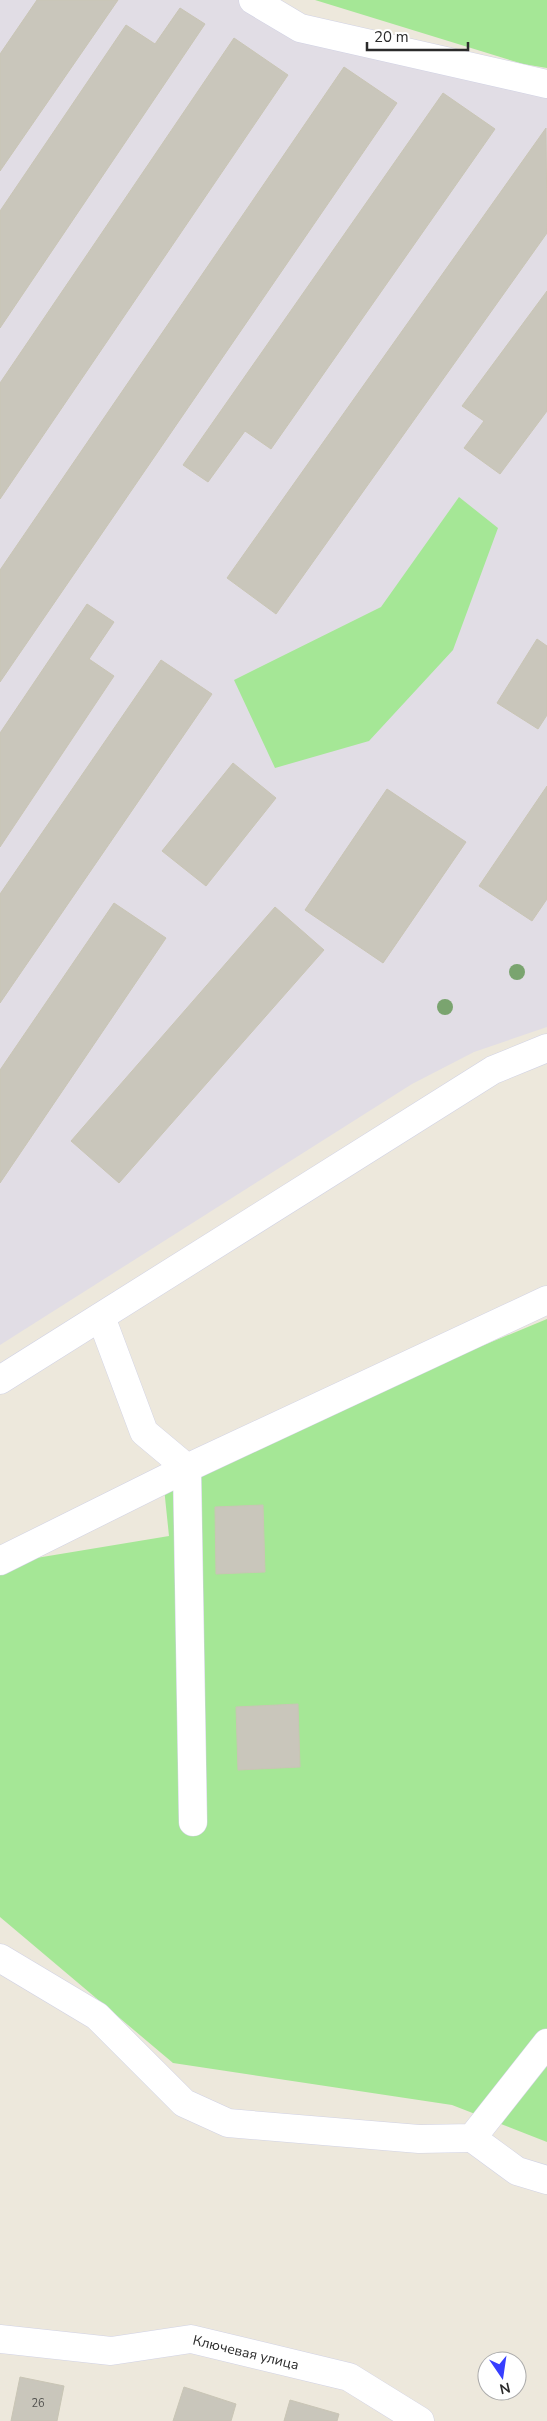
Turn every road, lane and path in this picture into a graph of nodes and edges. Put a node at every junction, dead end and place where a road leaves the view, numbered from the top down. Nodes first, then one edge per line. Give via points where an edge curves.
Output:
1 (266, 4) edge
2 (547, 84) edge
3 (547, 1048) edge
4 (547, 1300) edge
5 (101, 1316) junction
6 (0, 1380) edge
7 (187, 1468) junction
8 (0, 1562) edge
9 (193, 1822) dead end
10 (0, 1958) edge
11 (547, 2042) edge
12 (472, 2138) junction
13 (547, 2180) edge
14 (0, 2339) edge
15 (420, 2421) edge

1 - 2 street via 300,28
3 - 5 street via 493,1070
4 - 7 street
5 - 6 street
5 - 7 street via 144,1432
7 - 8 street
7 - 9 street
10 - 12 street via 97,2016 184,2103 228,2123 419,2139
11 - 12 street
12 - 13 street via 517,2171
14 - 15 street, Ключевая улица via 111,2351 191,2339 349,2377

